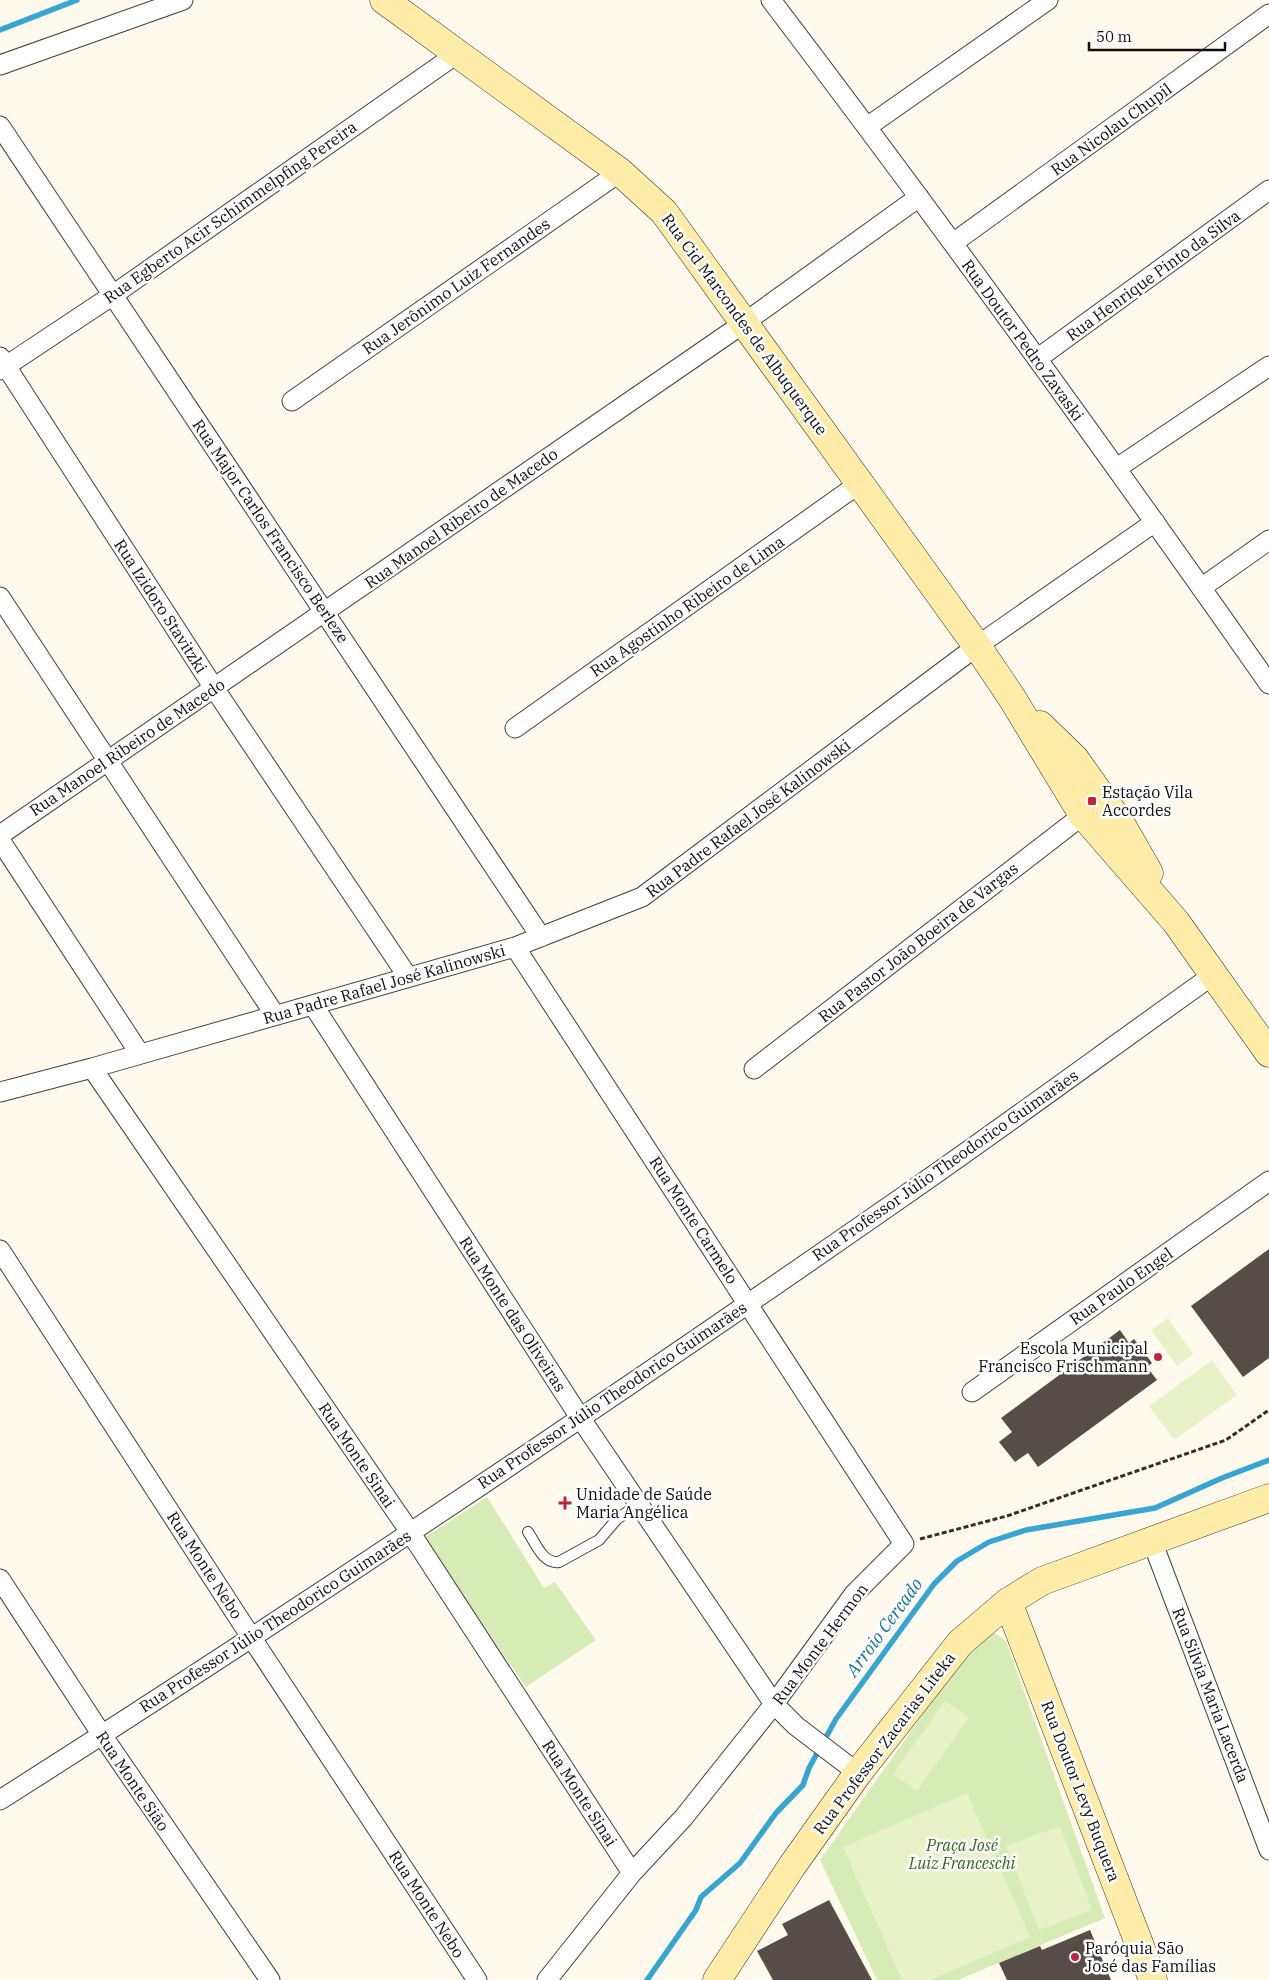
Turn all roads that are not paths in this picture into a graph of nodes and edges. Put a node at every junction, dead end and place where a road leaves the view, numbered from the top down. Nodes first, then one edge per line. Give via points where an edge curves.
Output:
1 (183, 0) edge
2 (384, 0) edge
3 (771, 0) edge
4 (1048, 0) edge
5 (1267, 0) edge
6 (1269, 3) edge
7 (1269, 14) edge
8 (458, 53) junction
9 (0, 65) edge
10 (0, 126) edge
11 (867, 127) junction
12 (620, 172) junction
13 (1269, 190) edge
14 (919, 197) junction
15 (952, 243) junction
16 (113, 295) junction
17 (744, 323) junction
18 (1037, 359) junction
19 (2, 364) edge
20 (1269, 366) edge
21 (292, 401) dead end
22 (1117, 468) junction
23 (860, 483) junction
24 (1155, 522) junction
25 (1269, 540) edge
26 (1201, 588) junction
27 (0, 597) edge
28 (325, 611) junction
29 (977, 646) junction
30 (1269, 684) edge
31 (214, 688) junction
32 (1012, 698) junction
33 (515, 728) dead end
34 (107, 761) junction
35 (1083, 815) junction
36 (0, 835) edge
37 (0, 840) edge
38 (1176, 922) junction
39 (541, 936) junction
40 (515, 947) junction
41 (1213, 975) junction
42 (408, 977) junction
43 (313, 1005) junction
44 (275, 1015) junction
45 (1269, 1053) edge
46 (140, 1054) junction
47 (92, 1068) junction
48 (754, 1068) dead end
49 (0, 1092) edge
50 (1269, 1181) edge
51 (0, 1250) edge
52 (748, 1303) junction
53 (972, 1392) dead end
54 (581, 1419) junction
55 (1269, 1498) edge
56 (638, 1504) junction
57 (410, 1532) junction
58 (528, 1532) dead end
59 (1152, 1540) junction
60 (904, 1544) joint
61 (0, 1579) edge
62 (1008, 1602) junction
63 (251, 1637) junction
64 (774, 1704) junction
65 (102, 1735) junction
66 (849, 1766) junction
67 (0, 1800) edge
68 (1269, 1850) edge
69 (632, 1873) junction
70 (270, 1980) edge
71 (477, 1980) edge
72 (547, 1980) edge
73 (717, 1980) edge
74 (1153, 1980) edge

1 - 9 street
2 - 8 street, Rua Cid Marcondes de Albuquerque
3 - 11 street, Rua Doutor Pedro Zavaski
4 - 11 street
5 - 6 street
7 - 15 street, Rua Nicolau Chupil
8 - 12 street, Rua Cid Marcondes de Albuquerque
8 - 16 street, Rua Egberto Acir Schimmelpfing Pereira
10 - 16 street, Rua Major Carlos Francisco Berleze
11 - 14 street, Rua Doutor Pedro Zavaski
12 - 17 street, Rua Cid Marcondes de Albuquerque via 664,212
12 - 21 street, Rua Jerônimo Luiz Fernandes
13 - 18 street, Rua Henrique Pinto da Silva
14 - 15 street, Rua Doutor Pedro Zavaski
14 - 17 street, Rua Manoel Ribeiro de Macedo
15 - 18 street, Rua Doutor Pedro Zavaski
16 - 19 street, Rua Egberto Acir Schimmelpfing Pereira
16 - 28 street, Rua Major Carlos Francisco Berleze
17 - 23 street, Rua Cid Marcondes de Albuquerque
17 - 28 street, Rua Manoel Ribeiro de Macedo
18 - 22 street, Rua Doutor Pedro Zavaski
19 - 31 street, Rua Izidoro Stavitzki
20 - 22 street
22 - 24 street, Rua Doutor Pedro Zavaski
23 - 29 street, Rua Cid Marcondes de Albuquerque
23 - 33 street, Rua Agostinho Ribeiro de Lima
24 - 26 street, Rua Doutor Pedro Zavaski
24 - 29 street, Rua Padre Rafael José Kalinowski
25 - 26 street
26 - 30 street, Rua Doutor Pedro Zavaski
27 - 34 street
28 - 31 street, Rua Manoel Ribeiro de Macedo
28 - 39 street, Rua Major Carlos Francisco Berleze
29 - 32 street, Rua Cid Marcondes de Albuquerque
29 - 39 street, Rua Padre Rafael José Kalinowski via 642,897
31 - 34 street, Rua Manoel Ribeiro de Macedo
31 - 42 street, Rua Izidoro Stavitzki
32 - 35 street, Rua Cid Marcondes de Albuquerque
32 - 38 street, Rua Cid Marcondes de Albuquerque via 1075,759 1122,824
34 - 36 street, Rua Manoel Ribeiro de Macedo
34 - 44 street
35 - 38 street, Rua Cid Marcondes de Albuquerque
35 - 48 street, Rua Pastor João Boeira de Vargas
37 - 46 street
38 - 41 street, Rua Cid Marcondes de Albuquerque
39 - 40 street, Rua Padre Rafael José Kalinowski
40 - 42 street, Rua Padre Rafael José Kalinowski
40 - 52 street, Rua Monte Carmelo
41 - 45 street, Rua Cid Marcondes de Albuquerque
41 - 52 street, Rua Professor Júlio Theodorico Guimarães
42 - 43 street, Rua Padre Rafael José Kalinowski
43 - 44 street, Rua Padre Rafael José Kalinowski
43 - 54 street, Rua Monte das Oliveiras
44 - 46 street, Rua Padre Rafael José Kalinowski
46 - 47 street, Rua Padre Rafael José Kalinowski
47 - 49 street, Rua Padre Rafael José Kalinowski
47 - 57 street, Rua Monte Sinai
50 - 53 street, Rua Paulo Engel
51 - 63 street, Rua Monte Nebo
52 - 54 street, Rua Professor Júlio Theodorico Guimarães
52 - 60 street, Rua Monte Carmelo
54 - 56 street, Rua Monte das Oliveiras
54 - 57 street, Rua Professor Júlio Theodorico Guimarães
55 - 59 street, Rua Professor Zacarias Liteka
56 - 58 lane via 617,1519 599,1540 560,1562 547,1560
56 - 64 street, Rua Monte das Oliveiras
57 - 63 street, Rua Professor Júlio Theodorico Guimarães
57 - 69 street, Rua Monte Sinai
59 - 62 street, Rua Professor Zacarias Liteka via 1042,1581
59 - 68 street, Rua Silvia Maria Lacerda
60 - 64 street, Rua Monte Hermon via 854,1594
61 - 65 street, Rua Monte Sião
62 - 66 street, Rua Professor Zacarias Liteka via 960,1644
62 - 74 street, Rua Doutor Levy Buquera
63 - 65 street, Rua Professor Júlio Theodorico Guimarães
63 - 71 street, Rua Monte Nebo
64 - 66 street, Rua Monte das Oliveiras via 796,1726
64 - 69 street, Rua Monte Hermon via 684,1817
65 - 67 street, Rua Professor Júlio Theodorico Guimarães
65 - 70 street, Rua Monte Sião
66 - 73 street, Rua Professor Zacarias Liteka via 792,1866
69 - 72 street, Rua Monte Hermon

